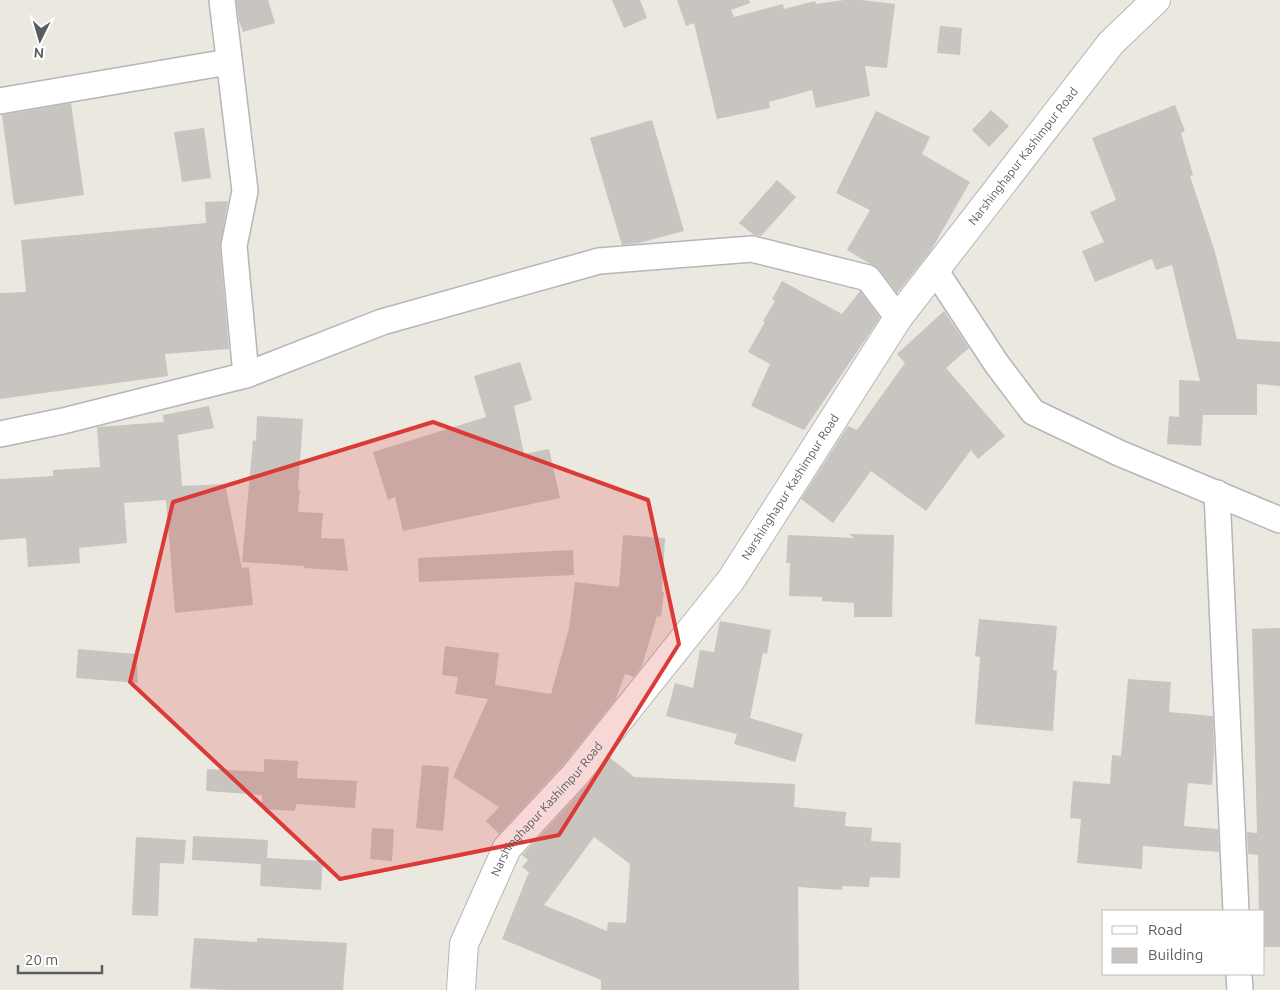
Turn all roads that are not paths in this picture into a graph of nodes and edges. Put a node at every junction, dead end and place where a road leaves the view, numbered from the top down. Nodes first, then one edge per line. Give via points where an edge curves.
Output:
1 (222, 0) edge
2 (1156, 0) edge
3 (228, 62) junction
4 (0, 101) edge
5 (935, 270) junction
6 (898, 318) junction
7 (246, 375) junction
8 (0, 434) edge
9 (1217, 493) junction
10 (1280, 520) edge
11 (1236, 910) edge
12 (1239, 975) edge
13 (461, 990) edge
14 (1240, 990) edge

1 - 3 street
2 - 5 street, Narshinghapur Kashimpur Road via 1111,43
3 - 4 street
3 - 7 street via 245,192 234,246
5 - 6 street, Narshinghapur Kashimpur Road
5 - 9 street via 1032,412
6 - 7 street via 868,278 752,249 599,261 382,322
6 - 13 street, Narshinghapur Kashimpur Road via 732,580 575,776 507,848 464,944
7 - 8 street
9 - 10 street
9 - 11 street
12 - 14 street

